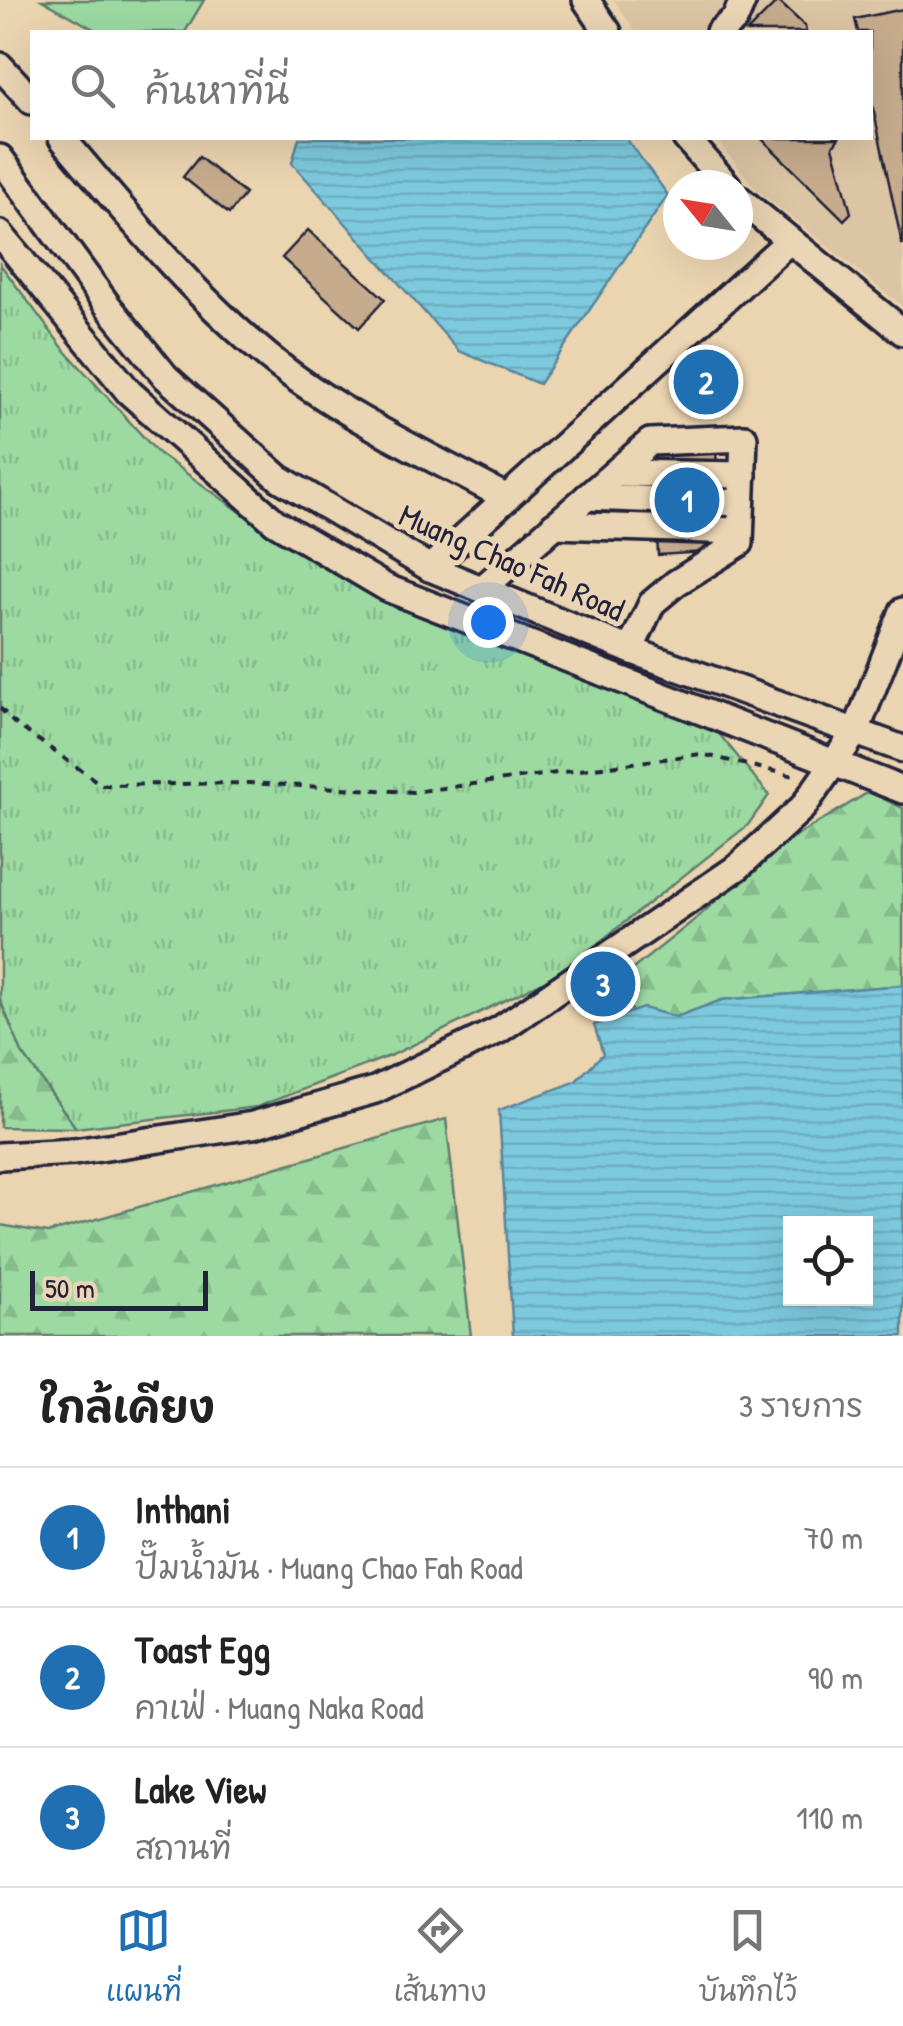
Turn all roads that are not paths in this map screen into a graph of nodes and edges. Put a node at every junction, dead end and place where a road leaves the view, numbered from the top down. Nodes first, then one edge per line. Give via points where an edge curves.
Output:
1 (586, 0) edge
2 (744, 0) edge
3 (607, 30) edge
4 (721, 30) edge
5 (0, 66) edge
6 (30, 100) edge
7 (64, 140) edge
8 (688, 140) edge
9 (0, 158) edge
10 (714, 170) edge
11 (753, 211) edge
12 (0, 234) edge
13 (789, 241) junction
14 (903, 332) edge
15 (615, 472) junction
16 (742, 475) junction
17 (586, 497) junction
18 (507, 498) junction
19 (741, 502) junction
20 (554, 526) junction
21 (740, 531) junction
22 (430, 568) junction
23 (482, 589) junction
24 (903, 612) edge
25 (630, 650) junction
26 (856, 731) junction
27 (903, 749) edge
28 (828, 773) junction
29 (903, 790) edge
30 (0, 1156) edge

1 - 3 street
2 - 4 street
5 - 6 street
7 - 18 street via 144,236 260,350 326,398
8 - 10 street
9 - 22 street, Muang Chao Fah Road via 166,377 279,478
11 - 13 street
12 - 28 street, Muang Chao Fah Road via 130,392 275,522 387,588
13 - 14 street
13 - 18 street
15 - 16 street
15 - 16 street via 650,442 744,438
15 - 17 street
16 - 19 street
17 - 19 street
17 - 20 street
18 - 22 street
19 - 21 street
20 - 21 street
20 - 23 street
21 - 25 street via 740,543 652,603
22 - 23 street, Muang Chao Fah Road
23 - 25 street, Muang Chao Fah Road
24 - 26 street
25 - 26 street, Muang Chao Fah Road
26 - 27 street, Muang Chao Fah Road
26 - 28 street
28 - 29 street, Muang Chao Fah Road
28 - 30 street via 738,867 515,1019 419,1071 253,1125 74,1152

